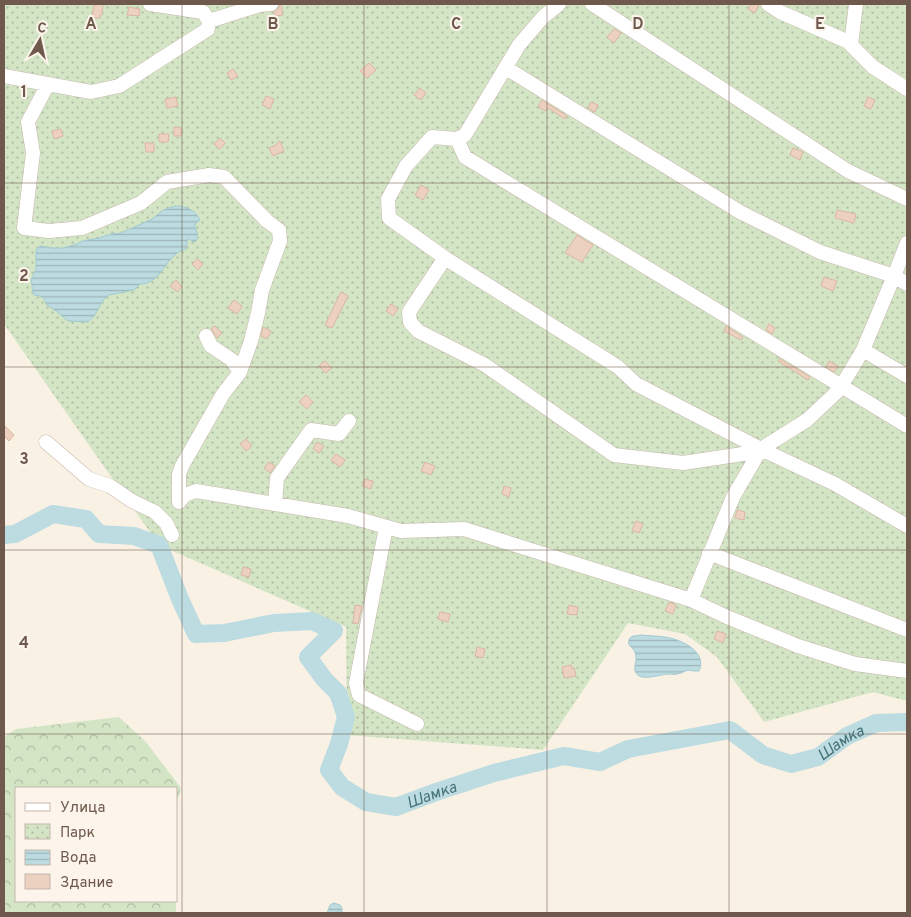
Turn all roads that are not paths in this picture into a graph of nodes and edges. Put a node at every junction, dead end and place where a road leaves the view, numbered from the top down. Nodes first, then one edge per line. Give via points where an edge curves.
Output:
1 (150, 4) edge
2 (271, 4) edge
3 (559, 4) edge
4 (592, 4) edge
5 (768, 4) edge
6 (856, 4) edge
7 (209, 21) junction
8 (851, 43) junction
9 (506, 68) junction
10 (4, 76) edge
11 (48, 84) junction
12 (907, 89) edge
13 (457, 139) junction
14 (907, 199) edge
15 (907, 243) edge
16 (445, 258) junction
17 (894, 276) junction
18 (907, 284) edge
19 (206, 336) dead end
20 (863, 350) junction
21 (240, 372) junction
22 (907, 376) edge
23 (842, 386) junction
24 (350, 421) dead end
25 (907, 426) edge
26 (46, 442) dead end
27 (761, 449) junction
28 (275, 504) junction
29 (907, 526) edge
30 (386, 527) junction
31 (172, 535) dead end
32 (710, 553) junction
33 (690, 600) junction
34 (907, 630) edge
35 (907, 671) edge
36 (417, 724) dead end

1 - 7 lane via 203,12
2 - 7 lane
3 - 9 lane via 543,16 519,45
4 - 14 lane via 848,171
5 - 8 lane
6 - 8 lane
7 - 11 lane via 208,29 119,86 92,92
8 - 12 lane via 873,68
9 - 13 lane via 465,135
9 - 17 lane via 740,212 820,252
10 - 11 lane
11 - 21 lane via 28,122 33,153 24,228 50,231 82,228 141,203 167,182 209,175 224,177 279,230 280,241 262,290 251,341
13 - 16 lane via 432,137 406,166 388,199 389,218
13 - 23 lane via 465,157
15 - 17 lane
16 - 27 lane via 618,367 636,384
16 - 27 lane via 409,312 410,322 418,331 485,366 614,456 683,463
17 - 18 lane
17 - 20 lane
19 - 21 lane via 211,346 232,360
20 - 22 lane
20 - 23 lane
21 - 28 lane via 223,394 182,466 179,474 180,502 184,495 196,491
23 - 25 lane
23 - 27 lane via 807,420
24 - 28 lane via 339,434 311,430 277,478
26 - 31 lane via 89,479 110,486 155,512
27 - 29 lane via 835,484
27 - 32 lane via 733,497
28 - 30 lane via 348,516
30 - 33 lane via 401,531 464,529
30 - 36 lane via 356,683 359,695
32 - 33 lane
32 - 34 lane
33 - 35 lane via 798,646 855,664

